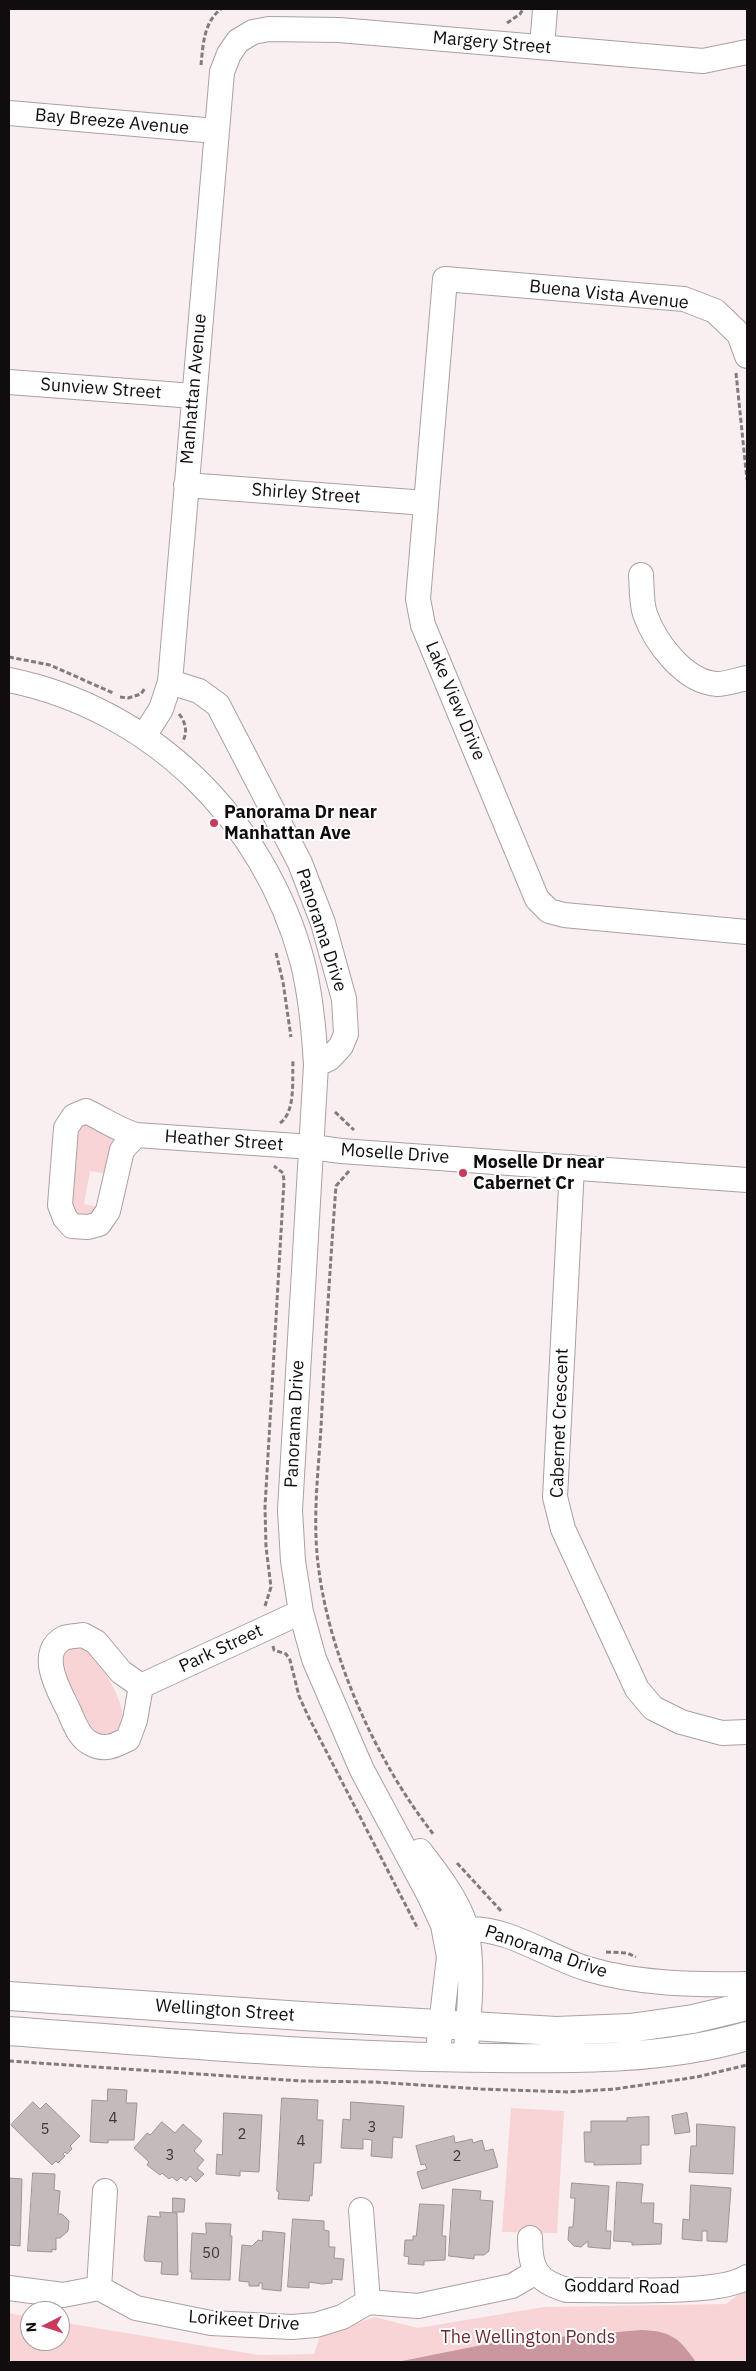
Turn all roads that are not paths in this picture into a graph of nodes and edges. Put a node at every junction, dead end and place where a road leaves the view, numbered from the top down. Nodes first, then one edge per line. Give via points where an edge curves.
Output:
1 (545, 9) edge
2 (340, 19) edge
3 (238, 41) joint
4 (542, 48) junction
5 (747, 52) edge
6 (9, 113) edge
7 (216, 131) junction
8 (445, 279) joint
9 (741, 362) edge
10 (9, 382) edge
11 (194, 396) junction
12 (186, 484) junction
13 (426, 503) junction
14 (641, 575) dead end
15 (747, 678) edge
16 (9, 680) edge
17 (170, 682) junction
18 (144, 736) junction
19 (747, 932) edge
20 (305, 1062) junction
21 (136, 1136) junction
22 (312, 1146) junction
23 (572, 1167) junction
24 (747, 1180) edge
25 (301, 1612) junction
26 (141, 1686) junction
27 (747, 1732) edge
28 (362, 1770) junction
29 (466, 1929) junction
30 (747, 1995) edge
31 (9, 1996) edge
32 (441, 2024) junction
33 (468, 2026) junction
34 (9, 2031) edge
35 (747, 2036) edge
36 (465, 2058) junction
37 (437, 2059) junction
38 (105, 2191) dead end
39 (361, 2210) dead end
40 (530, 2238) dead end
41 (536, 2272) junction
42 (747, 2277) edge
43 (9, 2288) edge
44 (99, 2288) junction
45 (368, 2302) junction

1 - 4 street
2 - 3 street, Margery Street via 270,28 253,32
2 - 4 street, Margery Street
3 - 7 street, Manhattan Avenue via 222,72
4 - 5 street, Margery Street via 703,61
6 - 7 street, Bay Breeze Avenue
7 - 11 street, Manhattan Avenue
8 - 9 street, Buena Vista Avenue via 684,299 715,311 739,334
8 - 13 street, Lake View Drive
10 - 11 street, Sunview Street
11 - 12 street, Manhattan Avenue
12 - 13 street, Shirley Street
12 - 17 street, Manhattan Avenue
13 - 19 street, Lake View Drive via 418,599 423,625 537,899 549,910 564,915
14 - 15 street via 645,613 674,662 696,677 716,684
16 - 18 street, Panorama Drive via 33,685 98,711
17 - 18 street, Manhattan Avenue via 161,709
17 - 20 street, Panorama Drive via 199,691 218,705 300,863 323,923 344,999 346,1034 330,1058
18 - 20 street, Panorama Drive via 189,771 207,790 233,819 268,873 291,926 313,1013
20 - 22 street, Panorama Drive
21 - 21 street, Heather Street via 122,1150 108,1211 99,1224 72,1226 60,1205 66,1128 74,1116 86,1111
21 - 22 street, Heather Street
22 - 23 street, Moselle Drive via 341,1151
22 - 25 street, Panorama Drive via 290,1510
23 - 24 street, Moselle Drive
23 - 27 street, Cabernet Crescent via 555,1497 563,1530 637,1689 653,1708 681,1722 722,1734
25 - 26 street, Park Street
25 - 28 street, Panorama Drive via 314,1659
26 - 26 street via 128,1740 111,1748 92,1745 81,1736 54,1680 50,1666 55,1647 64,1638 83,1635 96,1642 121,1672
28 - 29 street, Panorama Drive via 434,1869 457,1906
28 - 32 street, Panorama Drive via 443,1925 449,1957
29 - 30 street, Panorama Drive via 496,1931 588,1969 619,1976 709,1985
29 - 33 street, Panorama Drive
30 - 33 main road, Panorama Drive via 693,2019 630,2028 556,2031
31 - 32 main road, Wellington Street
32 - 33 main road, Panorama Drive
32 - 37 street, Panorama Drive
33 - 36 street, Panorama Drive
34 - 37 main road, Wellington Street
35 - 36 main road via 662,2052 587,2059
36 - 37 main road
38 - 44 street
39 - 45 street
40 - 41 street via 530,2259
41 - 42 street, Goddard Road via 550,2285 567,2290 715,2288
41 - 45 street via 512,2286 418,2306
43 - 44 street via 63,2295
44 - 45 street, Lorikeet Drive via 136,2308 220,2323 292,2327 316,2325 342,2317

